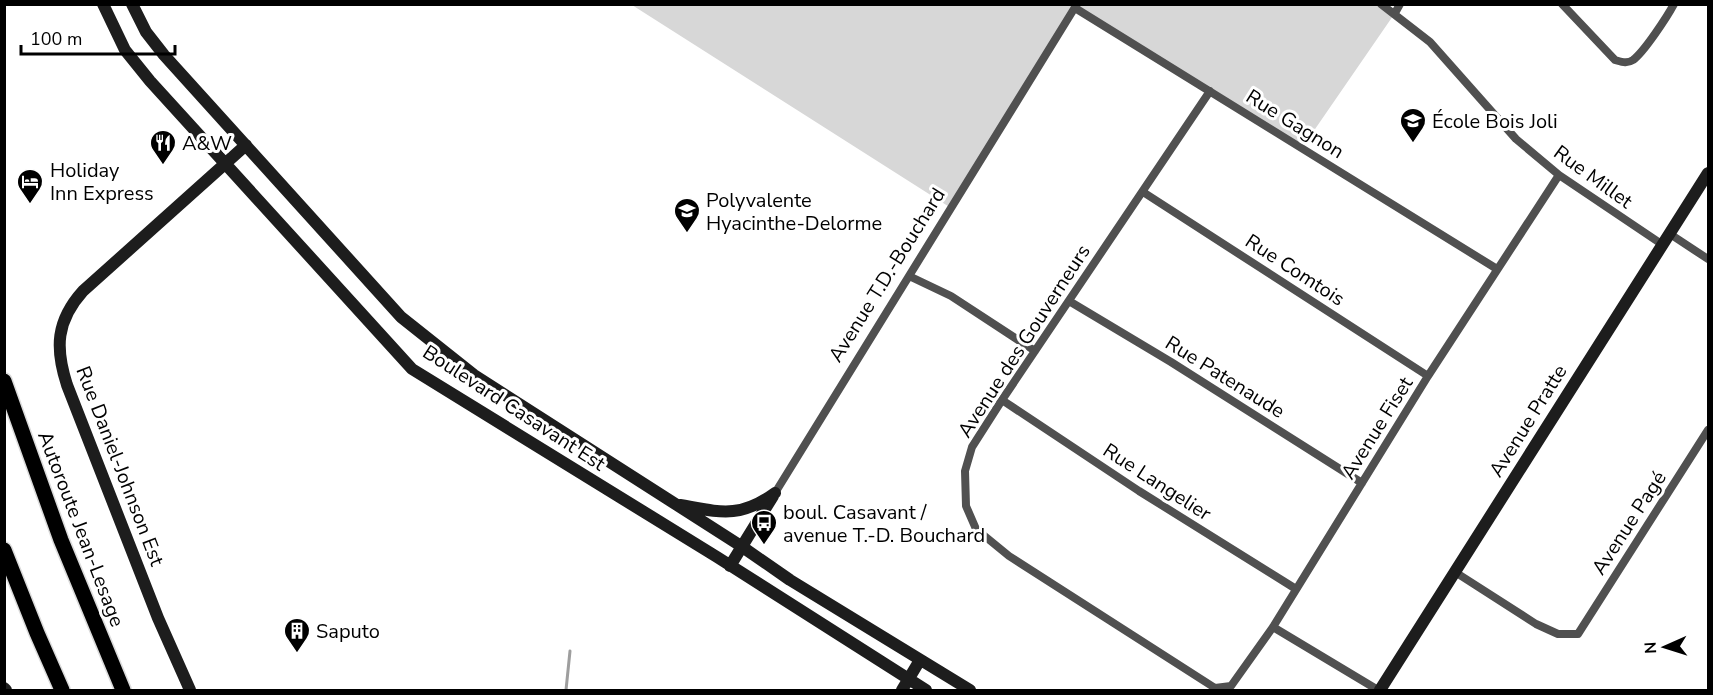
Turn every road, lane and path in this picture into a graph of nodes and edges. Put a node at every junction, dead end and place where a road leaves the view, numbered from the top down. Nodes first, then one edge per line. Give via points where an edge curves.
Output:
1 (103, 4) edge
2 (132, 4) edge
3 (1381, 4) edge
4 (1400, 4) edge
5 (1562, 4) edge
6 (1674, 4) edge
7 (1076, 6) edge
8 (1395, 13) junction
9 (1210, 91) junction
10 (246, 145) junction
11 (225, 165) junction
12 (1708, 173) edge
13 (1559, 175) junction
14 (1143, 192) junction
15 (1670, 234) junction
16 (1662, 245) junction
17 (1708, 259) edge
18 (1497, 269) junction
19 (909, 276) junction
20 (1069, 301) junction
21 (1035, 351) junction
22 (1428, 376) junction
23 (4, 381) edge
24 (1002, 400) junction
25 (1708, 430) edge
26 (1362, 483) junction
27 (775, 493) junction
28 (674, 504) junction
29 (741, 546) junction
30 (4, 550) edge
31 (730, 566) junction
32 (1455, 572) junction
33 (1296, 589) junction
34 (1273, 627) junction
35 (920, 660) junction
36 (905, 685) edge
37 (1215, 688) joint
38 (62, 690) edge
39 (123, 690) edge
40 (190, 690) edge
41 (926, 690) edge
42 (970, 690) edge
43 (1379, 690) edge

1 - 11 street, Boulevard Casavant Est via 135,64
2 - 10 street, Boulevard Casavant Est via 158,48
3 - 8 street, Rue Millet
4 - 8 street
5 - 6 street via 1615,60 1624,63 1634,60
7 - 9 street, Rue Gagnon
7 - 19 street, Avenue T.D.-Bouchard
8 - 13 street, Rue Millet via 1430,42 1516,139
9 - 14 street, Avenue des Gouverneurs
9 - 18 street, Rue Gagnon
10 - 11 street, Rue Daniel-Johnson Est
10 - 28 street, Boulevard Casavant Est via 402,317 474,375
11 - 31 street, Boulevard Casavant Est via 412,369
11 - 40 street, Rue Daniel-Johnson Est via 82,291 61,327 59,346 70,394
12 - 15 street, Avenue Pratte
13 - 16 street, Rue Millet
13 - 18 street, Avenue Fiset
14 - 20 street, Avenue des Gouverneurs
14 - 22 street, Rue Comtois
15 - 16 street, Avenue Pratte
15 - 17 street
16 - 32 street, Avenue Pratte
18 - 22 street, Avenue Fiset
19 - 21 street via 951,296
19 - 27 street, Avenue T.D.-Bouchard
20 - 21 street, Avenue des Gouverneurs
20 - 26 street, Rue Patenaude
21 - 24 street, Avenue des Gouverneurs
22 - 26 street, Avenue Fiset
23 - 39 highway, Autoroute Jean-Lesage via 61,540
24 - 33 street, Rue Langelier
24 - 37 street, Avenue des Gouverneurs via 972,447 965,471 966,506 976,529 1009,556
25 - 32 street, Avenue Pagé via 1578,634 1558,634 1536,624
26 - 33 street, Avenue Fiset
27 - 28 street via 763,502 726,513
27 - 29 street, Avenue T.D.-Bouchard
28 - 29 street, Boulevard Casavant Est
29 - 31 street, Avenue T.D.-Bouchard
29 - 35 street, Boulevard Casavant Est
30 - 38 highway
31 - 36 street, Boulevard Casavant Est
32 - 43 street, Avenue Pratte
33 - 34 street, Avenue Fiset
34 - 37 street, Avenue Fiset via 1231,686
34 - 43 street
35 - 36 street
35 - 42 street, Boulevard Casavant Est
36 - 41 street, Boulevard Casavant Est

